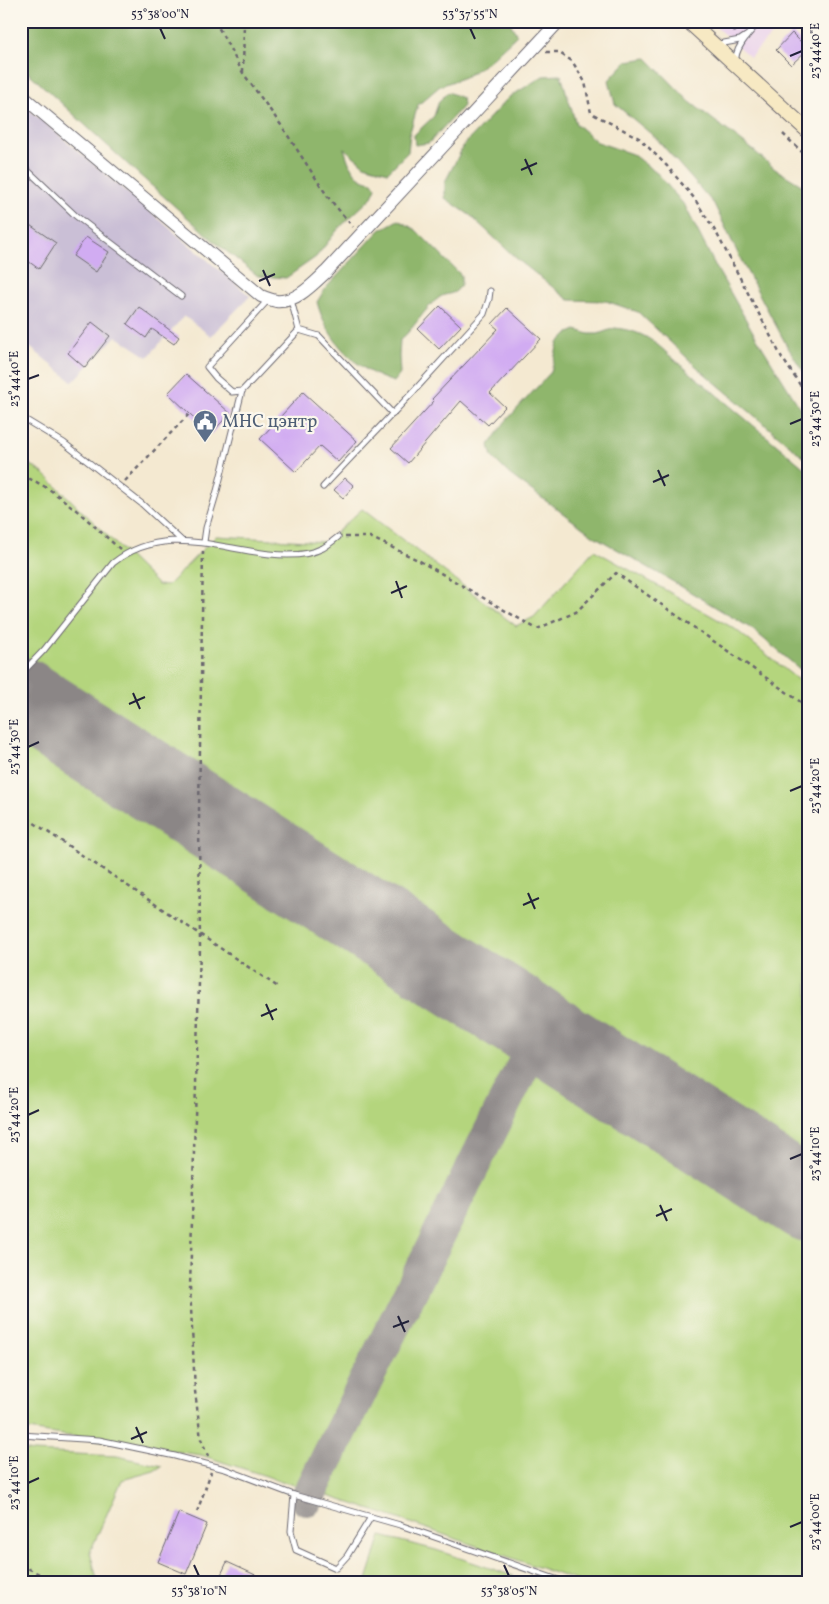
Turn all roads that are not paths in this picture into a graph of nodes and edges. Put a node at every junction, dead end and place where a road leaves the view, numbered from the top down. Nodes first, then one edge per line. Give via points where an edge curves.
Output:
1 (559, 21) edge
2 (688, 21) edge
3 (760, 21) edge
4 (747, 36) junction
5 (713, 45) junction
6 (738, 68) junction
7 (21, 95) edge
8 (808, 131) edge
9 (21, 164) edge
10 (490, 291) dead end
11 (181, 296) dead end
12 (270, 299) junction
13 (291, 299) junction
14 (299, 330) junction
15 (242, 391) junction
16 (393, 414) junction
17 (21, 417) edge
18 (324, 487) dead end
19 (338, 537) road end
20 (182, 541) junction
21 (204, 542) junction
22 (21, 674) edge
23 (21, 1435) edge
24 (294, 1495) junction
25 (371, 1517) junction
26 (567, 1583) edge

1 - 13 street via 326,272
2 - 5 main road
3 - 4 lane
4 - 5 lane
4 - 6 lane via 735,59
5 - 6 main road
6 - 8 main road
7 - 12 street via 238,278
9 - 11 lane via 76,216
10 - 16 lane via 484,314
12 - 13 street
12 - 15 lane via 207,367 232,392
13 - 14 lane
14 - 15 lane
14 - 16 lane via 319,336
15 - 21 lane
16 - 18 lane
17 - 20 lane via 64,443 142,504
19 - 21 lane via 323,548 304,554 281,555
20 - 21 lane
20 - 22 lane via 151,544 125,554 113,563
23 - 24 lane via 99,1440 176,1456 225,1469
24 - 25 lane
24 - 25 lane via 291,1531 296,1550 336,1568
25 - 26 lane

